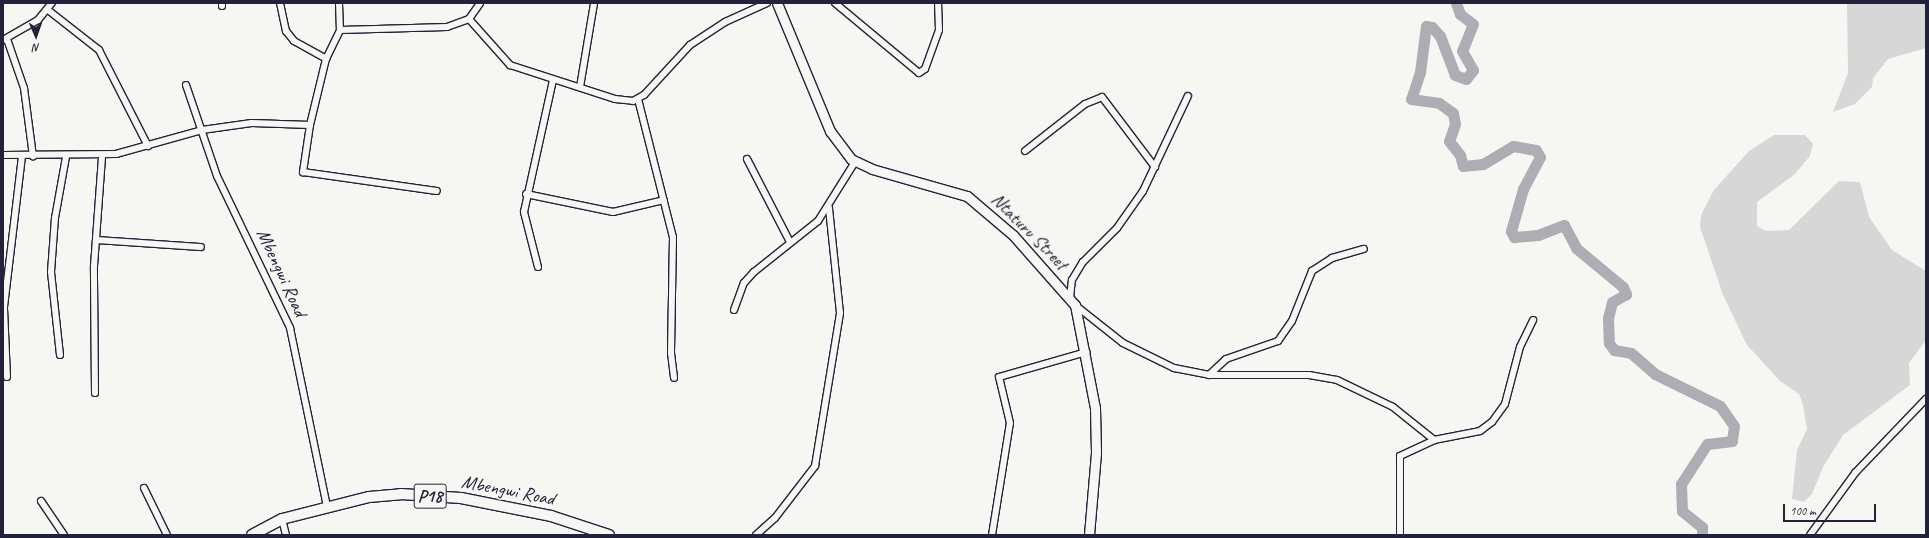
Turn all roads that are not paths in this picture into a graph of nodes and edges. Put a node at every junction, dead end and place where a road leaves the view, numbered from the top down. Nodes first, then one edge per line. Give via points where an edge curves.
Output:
1 (52, 3) edge
2 (280, 3) edge
3 (339, 3) edge
4 (480, 3) edge
5 (594, 3) edge
6 (767, 3) edge
7 (777, 3) edge
8 (835, 3) edge
9 (938, 3) edge
10 (48, 10) junction
11 (469, 19) junction
12 (340, 30) junction
13 (5, 39) edge
14 (326, 59) junction
15 (553, 80) junction
16 (186, 85) dead end
17 (580, 87) junction
18 (1188, 96) dead end
19 (638, 99) junction
20 (310, 125) junction
21 (202, 130) junction
22 (148, 146) junction
23 (1025, 151) dead end
24 (3, 155) edge
25 (22, 156) junction
26 (33, 156) junction
27 (102, 156) junction
28 (66, 157) junction
29 (746, 159) dead end
30 (855, 162) junction
31 (1155, 167) junction
32 (437, 191) dead end
33 (526, 194) junction
34 (664, 200) junction
35 (829, 208) junction
36 (96, 240) junction
37 (790, 242) junction
38 (202, 247) dead end
39 (1364, 249) dead end
40 (538, 267) dead end
41 (1072, 301) junction
42 (3, 307) edge
43 (734, 310) dead end
44 (1533, 320) dead end
45 (1086, 352) junction
46 (4, 355) edge
47 (60, 355) dead end
48 (1210, 375) junction
49 (7, 377) dead end
50 (674, 378) dead end
51 (95, 393) dead end
52 (1926, 399) edge
53 (1434, 440) junction
54 (144, 488) dead end
55 (41, 500) dead end
56 (327, 507) junction
57 (282, 519) junction
58 (64, 535) edge
59 (167, 535) edge
60 (252, 535) edge
61 (286, 535) edge
62 (609, 535) edge
63 (756, 535) edge
64 (992, 535) edge
65 (1089, 535) edge
66 (1400, 535) edge
67 (1810, 535) edge

1 - 10 street
2 - 14 street via 286,31 294,41
3 - 12 street
4 - 11 street
5 - 17 street
6 - 19 street via 725,22 690,45
7 - 30 street via 830,131
8 - 9 street via 919,73 925,68 939,30
10 - 13 street
10 - 22 street via 99,50
11 - 12 street via 447,27 429,29
11 - 15 street via 510,66
12 - 14 street
13 - 26 street via 24,88
14 - 20 street
15 - 17 street
15 - 33 street
16 - 21 street, Mbengwi Road
17 - 19 street via 615,99
18 - 31 street
19 - 34 street
20 - 21 street via 252,123
20 - 32 street via 303,172
21 - 22 street
21 - 56 street, Mbengwi Road via 225,194 290,328
22 - 27 street
23 - 31 street via 1085,104 1102,97
24 - 25 street
25 - 26 street
25 - 42 street
26 - 28 street
27 - 28 street
27 - 36 street
28 - 47 street via 55,218 51,272
29 - 37 street
30 - 35 street
30 - 41 street, Ntaturu Street via 967,196 1013,235
31 - 41 street via 1117,228 1083,262 1072,280
33 - 34 street via 613,212
33 - 40 street via 525,226
34 - 50 street via 673,237 671,353
35 - 37 street
35 - 63 street via 840,313 815,466 775,518
36 - 38 street
36 - 51 street
37 - 43 street via 744,283
39 - 48 street via 1332,258 1312,270 1292,321 1278,342 1226,359
41 - 45 street, Ntaturu Street
41 - 48 street via 1143,355 1174,368
42 - 46 street
44 - 53 street via 1520,347 1506,404 1492,422 1480,431
45 - 64 street via 999,378 1010,423
45 - 65 street, Ntaturu Street via 1095,408 1096,453
46 - 49 street
48 - 53 street via 1309,374 1337,380 1393,407
52 - 67 street via 1854,473
53 - 66 street via 1400,456
54 - 59 street
55 - 58 street
56 - 57 main road, Mbengwi Road / P18
56 - 62 main road, Mbengwi Road / P18 via 401,494 461,498 551,516
57 - 60 main road, Mbengwi Road / P18
57 - 61 street

